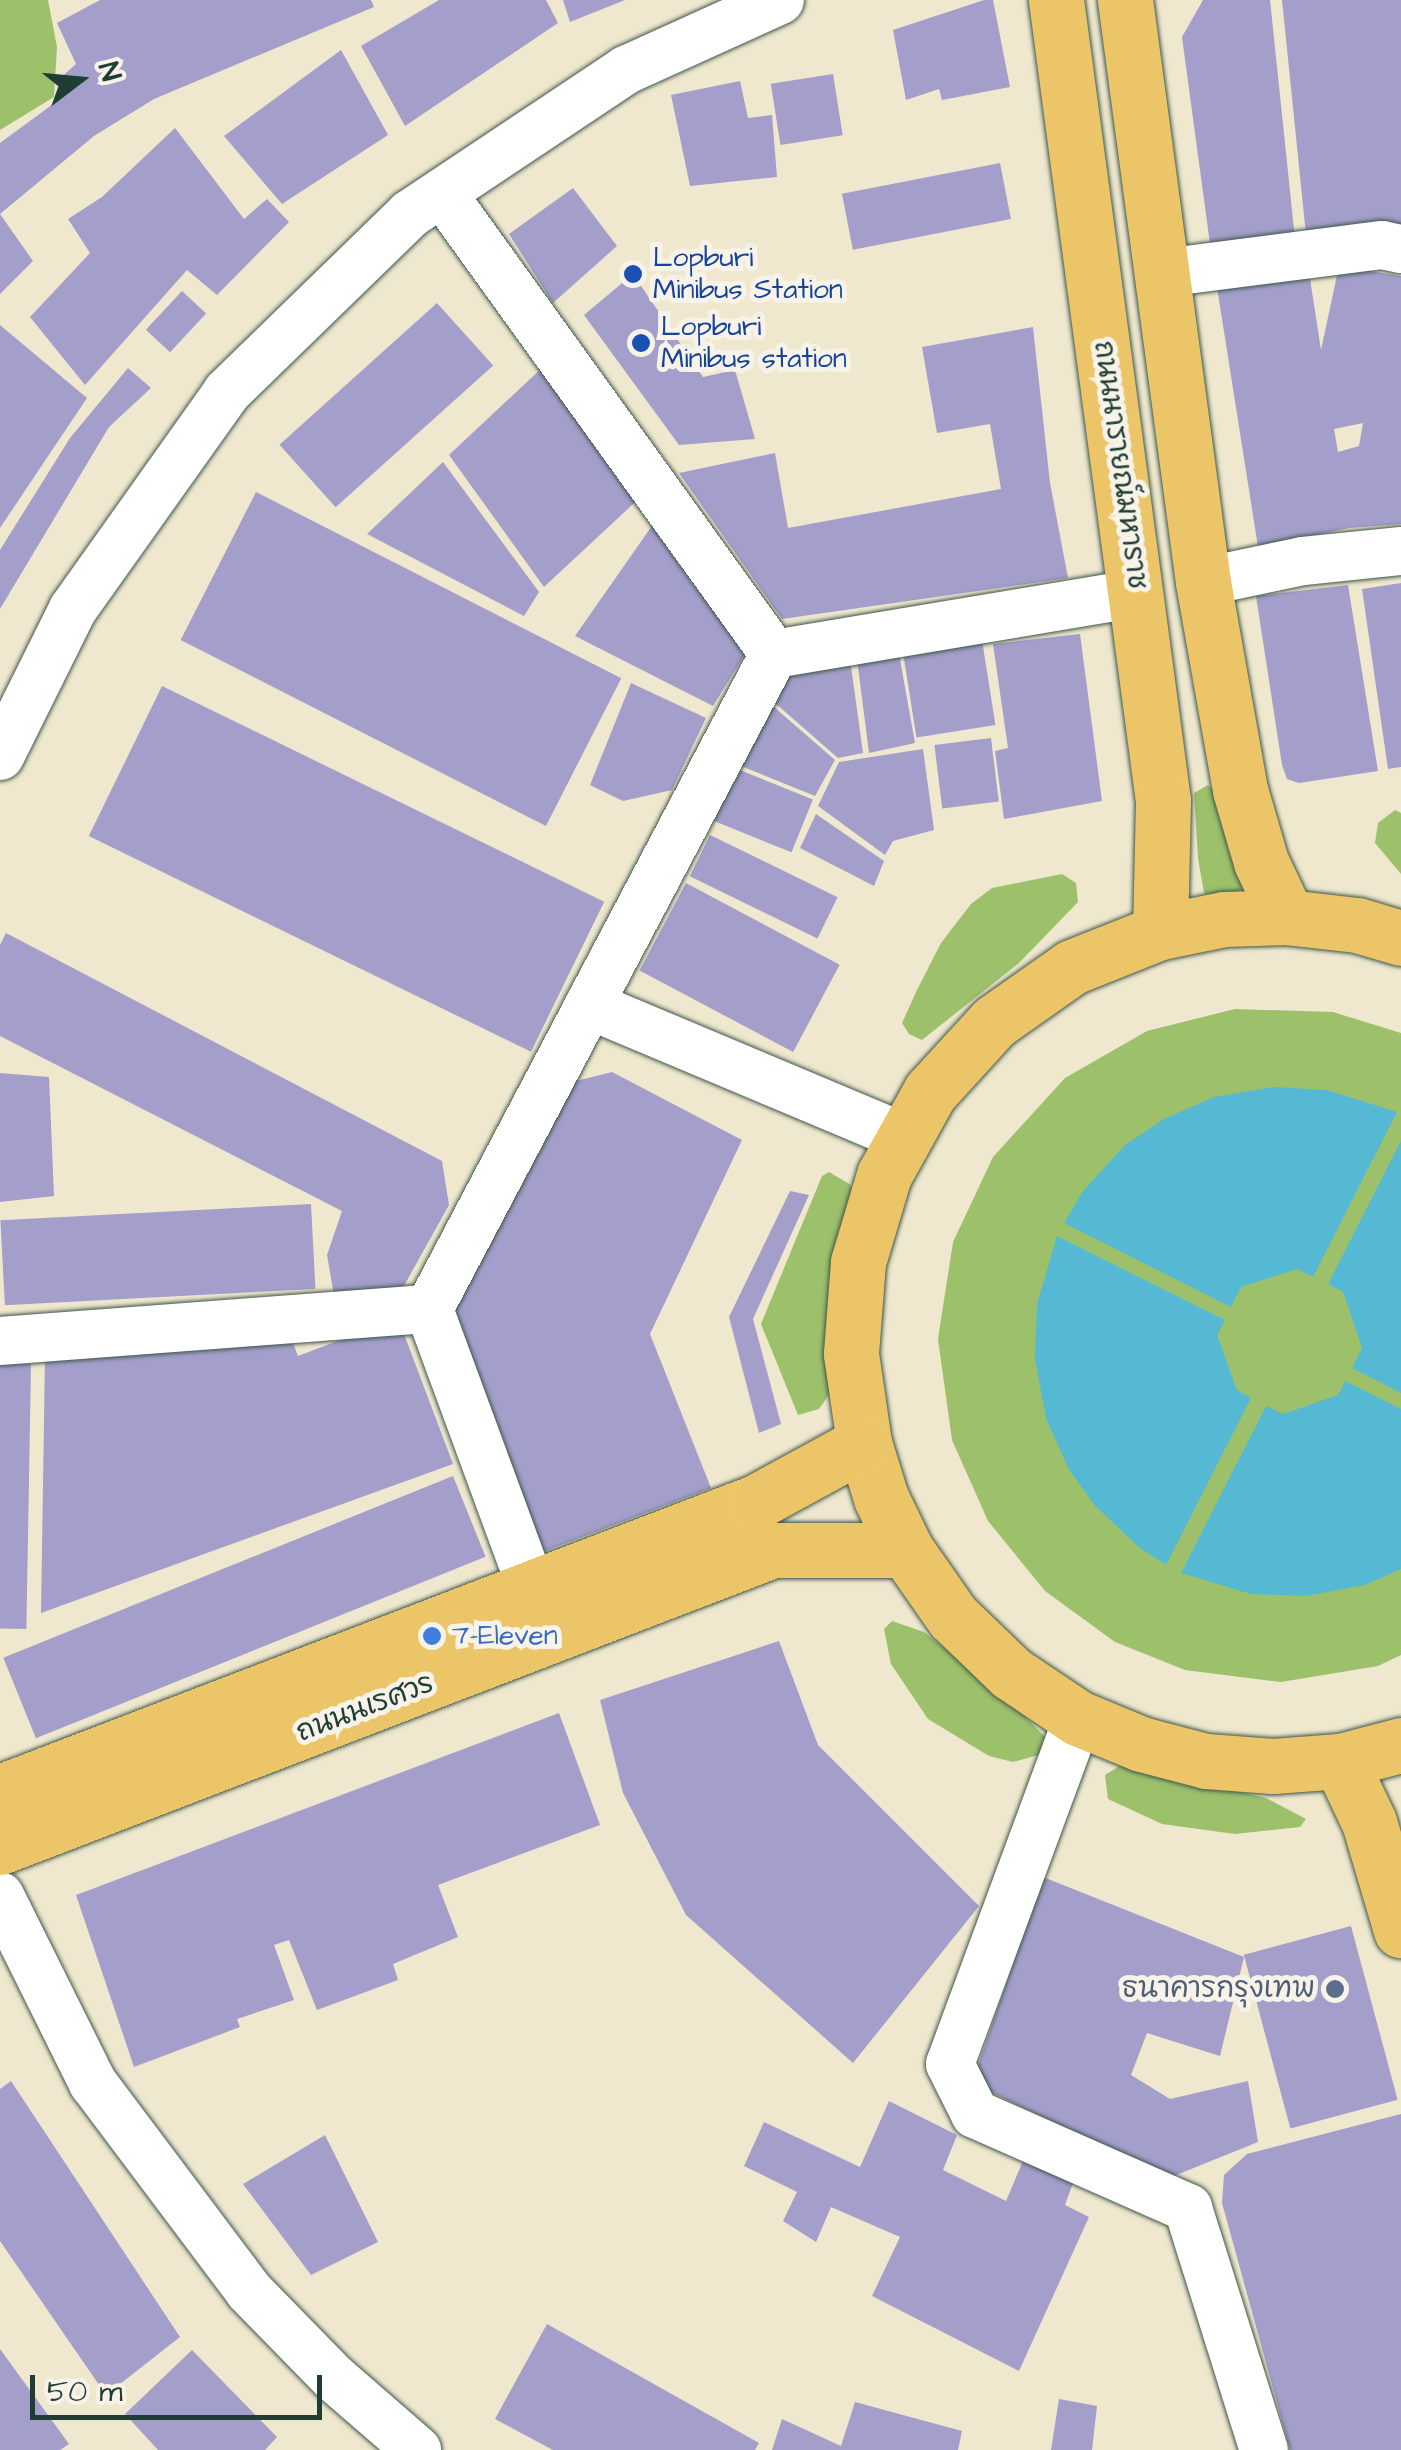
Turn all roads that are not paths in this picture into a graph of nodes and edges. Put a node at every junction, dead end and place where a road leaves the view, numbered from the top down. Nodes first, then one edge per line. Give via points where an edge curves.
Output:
1 (780, 0) edge
2 (1056, 0) edge
3 (1125, 0) edge
4 (442, 193) junction
5 (1401, 248) edge
6 (1163, 273) junction
7 (1401, 551) edge
8 (1203, 582) junction
9 (1138, 593) junction
10 (774, 654) junction
11 (10, 704) edge
12 (0, 756) edge
13 (1287, 917) junction
14 (1160, 932) junction
15 (1401, 938) edge
16 (589, 1005) junction
17 (905, 1138) junction
18 (429, 1309) junction
19 (0, 1341) edge
20 (864, 1443) junction
21 (906, 1550) junction
22 (532, 1588) junction
23 (1078, 1718) junction
24 (1401, 1745) edge
25 (1340, 1761) junction
26 (0, 1792) edge
27 (0, 1847) edge
28 (0, 1896) edge
29 (1401, 1930) edge
30 (417, 2450) edge
31 (1264, 2450) edge

1 - 4 street via 626,70
2 - 9 main road, ถนนนารายณ์มหาราช
3 - 6 main road
4 - 10 street
4 - 11 street via 410,214 227,392
5 - 6 street
6 - 8 main road
7 - 8 street via 1302,561
8 - 13 main road via 1240,790 1261,862
9 - 10 street
9 - 14 main road, ถนนนารายณ์มหาราช via 1164,801
10 - 16 street
11 - 12 street
13 - 14 main road via 1224,919
13 - 15 main road
14 - 17 main road via 1072,967 994,1022 930,1092
16 - 17 street
16 - 18 street
17 - 20 main road via 884,1175 858,1262 851,1354
18 - 19 street
18 - 22 street
20 - 21 main road
20 - 22 main road, ถนนนเรศวร via 756,1502
21 - 23 main road via 953,1617 1010,1673
21 - 27 main road, ถนนนเรศวร via 774,1550
22 - 26 main road, ถนนนเรศวร
23 - 25 main road via 1206,1761
23 - 31 street via 950,2064 974,2114 1188,2208
24 - 25 main road
25 - 29 main road via 1369,1822
28 - 30 street via 94,2083 249,2291

